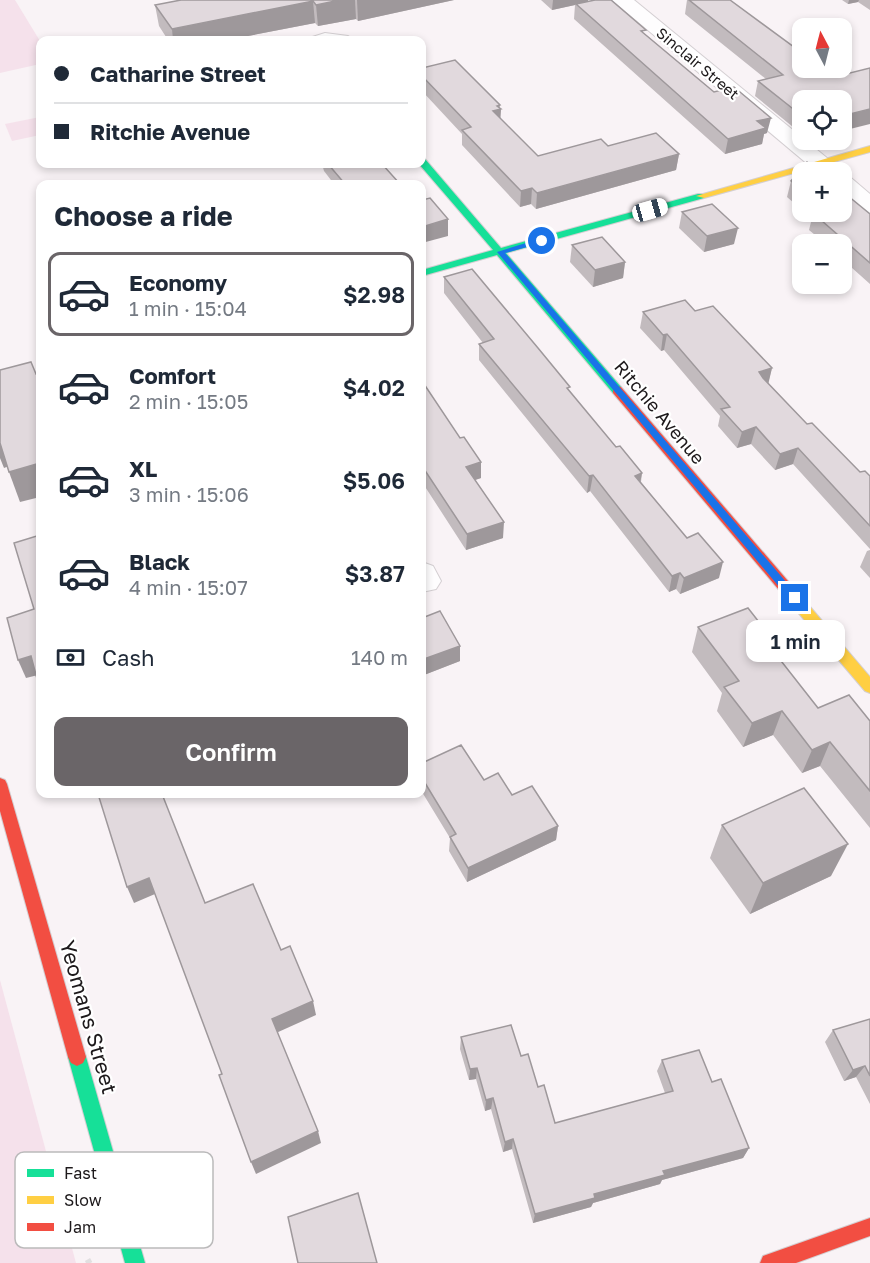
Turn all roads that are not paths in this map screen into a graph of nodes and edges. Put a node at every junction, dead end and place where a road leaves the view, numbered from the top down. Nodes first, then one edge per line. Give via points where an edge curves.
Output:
1 (621, 0) edge
2 (870, 149) edge
3 (818, 162) edge
4 (837, 162) edge
5 (426, 166) edge
6 (792, 175) edge
7 (852, 191) edge
8 (870, 206) edge
9 (500, 252) junction
10 (426, 272) edge
11 (870, 687) edge
12 (0, 784) edge
13 (104, 1152) edge
14 (870, 1227) edge
15 (131, 1248) edge
16 (135, 1263) edge
17 (770, 1263) edge

1 - 3 street, Sinclair Street
2 - 4 street
5 - 9 street, Ritchie Avenue
6 - 9 street
7 - 8 street
9 - 10 street
9 - 11 street, Ritchie Avenue
12 - 13 street, Yeomans Street
14 - 17 street
15 - 16 street, Yeomans Street

